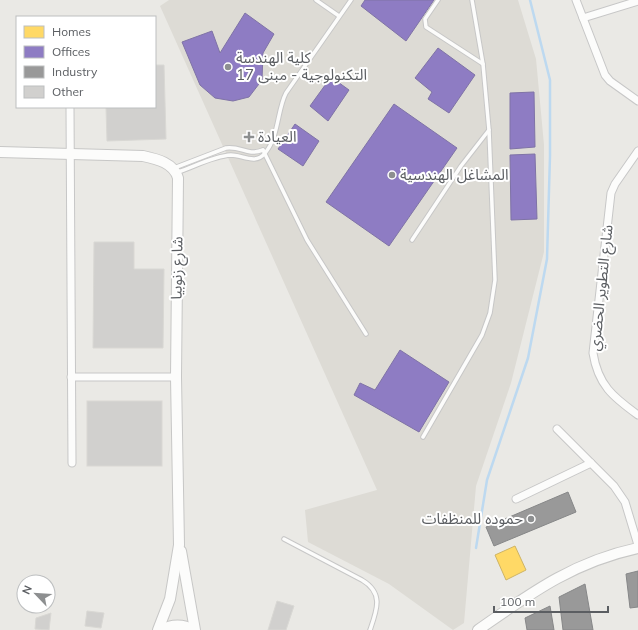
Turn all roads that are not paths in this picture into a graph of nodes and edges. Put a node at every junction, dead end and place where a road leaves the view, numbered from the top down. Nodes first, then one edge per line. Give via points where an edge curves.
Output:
1 (316, 0) edge
2 (351, 0) edge
3 (438, 0) edge
4 (472, 0) edge
5 (576, 0) edge
6 (638, 1) edge
7 (339, 16) junction
8 (582, 18) junction
9 (483, 64) junction
10 (638, 102) edge
11 (70, 108) edge
12 (489, 130) junction
13 (229, 147) junction
14 (638, 151) edge
15 (0, 152) edge
16 (215, 152) junction
17 (264, 152) junction
18 (231, 155) junction
19 (71, 156) junction
20 (217, 158) junction
21 (175, 170) junction
22 (412, 240) dead end
23 (366, 334) dead end
24 (71, 377) junction
25 (176, 378) junction
26 (638, 415) edge
27 (557, 429) dead end
28 (423, 438) dead end
29 (72, 463) dead end
30 (590, 463) junction
31 (516, 499) dead end
32 (284, 539) dead end
33 (179, 545) junction
34 (638, 545) edge
35 (638, 548) edge
36 (158, 630) edge
37 (161, 630) edge
38 (195, 630) edge
39 (370, 630) edge
40 (478, 630) edge

1 - 7 lane
2 - 7 lane
3 - 9 lane via 428,13 426,27
4 - 9 lane
5 - 8 street
6 - 8 street
7 - 17 lane via 286,93 279,120
8 - 10 street via 605,75
9 - 12 lane
11 - 19 street
12 - 22 lane via 461,166
12 - 28 lane via 495,280 490,313 482,335
13 - 16 lane
13 - 17 lane via 254,154
13 - 18 lane
14 - 26 street, شارع التطوير الحضري via 614,184 610,198 593,353 595,365 605,386 611,394
15 - 19 street
16 - 20 lane
16 - 21 lane
17 - 18 lane via 259,158 253,159
17 - 23 lane via 307,240
18 - 20 lane
19 - 21 street via 143,156 154,158
19 - 24 street
20 - 21 lane
21 - 25 street, شارع زنوبيا via 178,178
24 - 25 street
24 - 29 street
25 - 33 street, شارع زنوبيا
27 - 30 street
30 - 31 street
30 - 34 street via 614,486 625,502
32 - 39 lane via 362,580 372,588 376,594 377,607
33 - 36 street, شارع زنوبيا via 170,599
33 - 38 street, شارع زنوبيا
35 - 40 street via 563,574 534,590
37 - 38 street via 180,625

